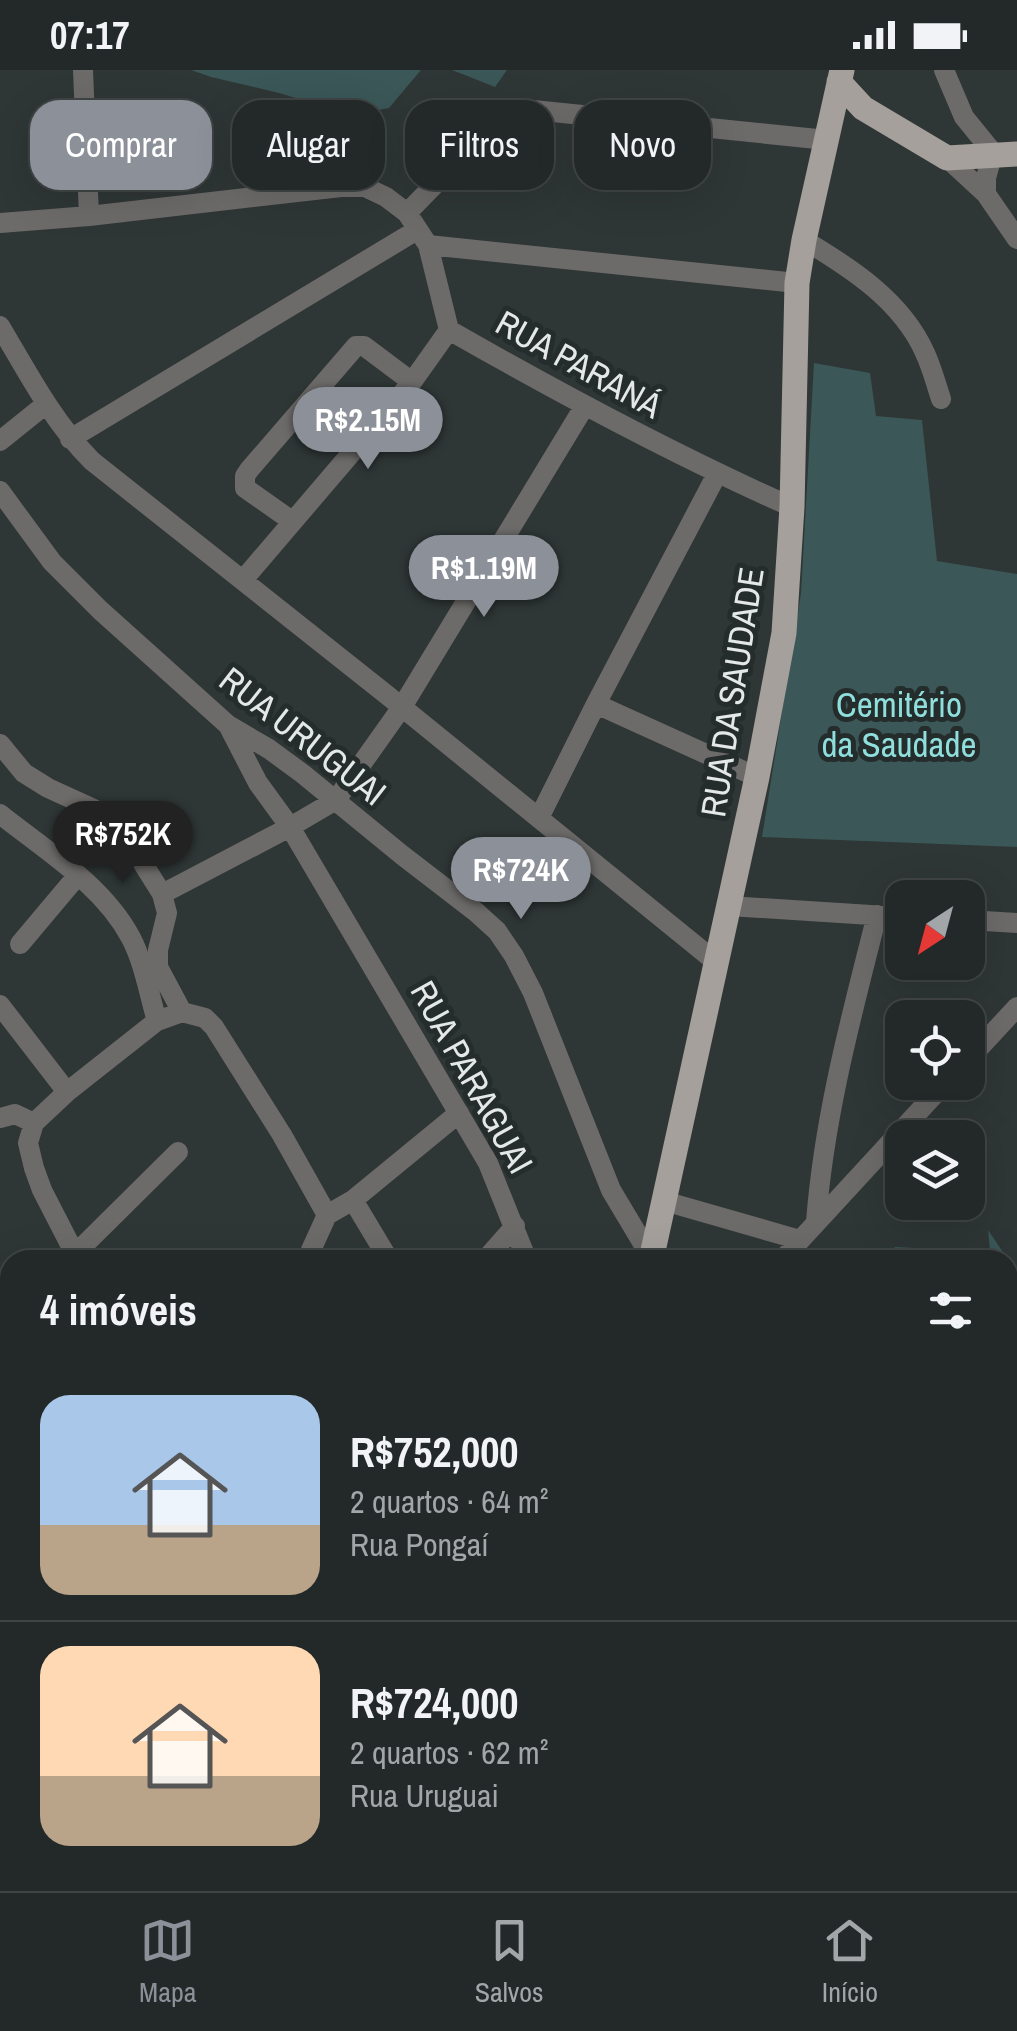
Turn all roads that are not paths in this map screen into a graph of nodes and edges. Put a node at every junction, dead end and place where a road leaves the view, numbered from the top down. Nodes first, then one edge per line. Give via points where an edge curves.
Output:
1 (83, 70) edge
2 (944, 70) edge
3 (840, 76) edge
4 (863, 108) junction
5 (829, 128) junction
6 (1009, 153) edge
7 (947, 158) junction
8 (986, 194) junction
9 (89, 216) junction
10 (0, 223) edge
11 (417, 230) junction
12 (1017, 238) edge
13 (804, 240) junction
14 (797, 283) junction
15 (0, 326) edge
16 (449, 330) junction
17 (412, 382) junction
18 (941, 399) dead end
19 (46, 404) junction
20 (584, 407) junction
21 (70, 439) junction
22 (0, 442) edge
23 (717, 474) junction
24 (0, 491) edge
25 (792, 507) junction
26 (292, 521) junction
27 (243, 580) junction
28 (596, 704) junction
29 (402, 707) junction
30 (228, 725) junction
31 (0, 744) edge
32 (757, 777) junction
33 (336, 800) junction
34 (0, 814) edge
35 (538, 818) junction
36 (290, 827) junction
37 (78, 875) junction
38 (162, 894) junction
39 (729, 906) junction
40 (876, 915) junction
41 (885, 915) edge
42 (985, 921) edge
43 (1017, 923) edge
44 (20, 944) dead end
45 (716, 962) junction
46 (0, 1005) edge
47 (1017, 1007) edge
48 (182, 1012) junction
49 (157, 1020) junction
50 (985, 1042) edge
51 (67, 1092) junction
52 (929, 1100) edge
53 (459, 1112) junction
54 (0, 1118) edge
55 (34, 1124) junction
56 (178, 1152) dead end
57 (352, 1200) junction
58 (664, 1201) junction
59 (327, 1215) junction
60 (816, 1222) junction
61 (516, 1226) junction
62 (800, 1240) junction
63 (72, 1250) edge
64 (83, 1250) edge
65 (311, 1250) edge
66 (383, 1250) edge
67 (494, 1250) edge
68 (524, 1250) edge
69 (646, 1250) edge
70 (653, 1250) edge
71 (791, 1250) edge

1 - 9 street
2 - 6 street via 964,117 985,142
3 - 4 main road
3 - 5 main road, RUA DA SAUDADE
4 - 5 main road
4 - 7 main road
5 - 11 street via 510,112 484,126 442,177
5 - 13 main road, RUA DA SAUDADE
6 - 7 main road
6 - 8 street via 986,178
7 - 8 street
8 - 12 street
9 - 10 street
9 - 11 street via 365,187
11 - 14 street
11 - 16 street, RUA PARANÁ
11 - 21 street
13 - 14 main road, RUA DA SAUDADE
13 - 18 street via 876,289 908,323
14 - 25 main road, RUA DA SAUDADE
15 - 19 street
16 - 17 street
16 - 20 street, RUA PARANÁ
17 - 26 street
17 - 26 street via 356,346 260,456 245,476 245,488
19 - 21 street
19 - 22 street
20 - 23 street, RUA PARANÁ
20 - 29 street
21 - 27 street
23 - 25 street, RUA PARANÁ
23 - 28 street
24 - 30 street, RUA URUGUAI via 52,562
25 - 32 main road, RUA DA SAUDADE via 784,633
26 - 27 street
27 - 29 street
28 - 32 street
28 - 35 street
29 - 33 street
29 - 35 street
30 - 33 street, RUA URUGUAI
30 - 36 street, RUA PARAGUAI
31 - 38 street via 24,773 94,808 116,828
32 - 39 main road, RUA DA SAUDADE
33 - 36 street
33 - 69 street, RUA URUGUAI via 476,912 514,956 611,1190
34 - 37 street
35 - 45 street
36 - 38 street
36 - 53 street, RUA PARAGUAI
37 - 44 street
37 - 49 street via 133,942
38 - 48 street via 167,913 158,968
39 - 40 street
39 - 45 main road, RUA DA SAUDADE
40 - 41 street
40 - 60 street via 828,1116
42 - 43 street
45 - 58 main road, RUA DA SAUDADE
46 - 51 street
47 - 50 street
48 - 49 street
48 - 59 street via 214,1027
49 - 51 street
51 - 55 street
52 - 60 street
53 - 57 street
53 - 61 street, RUA PARAGUAI
54 - 55 street via 15,1114
55 - 63 street via 28,1143 34,1168
56 - 64 street
57 - 59 street
57 - 66 street
58 - 62 street
58 - 70 main road, RUA DA SAUDADE
59 - 65 street
60 - 62 street
61 - 67 street
61 - 68 street, RUA PARAGUAI
62 - 71 street

